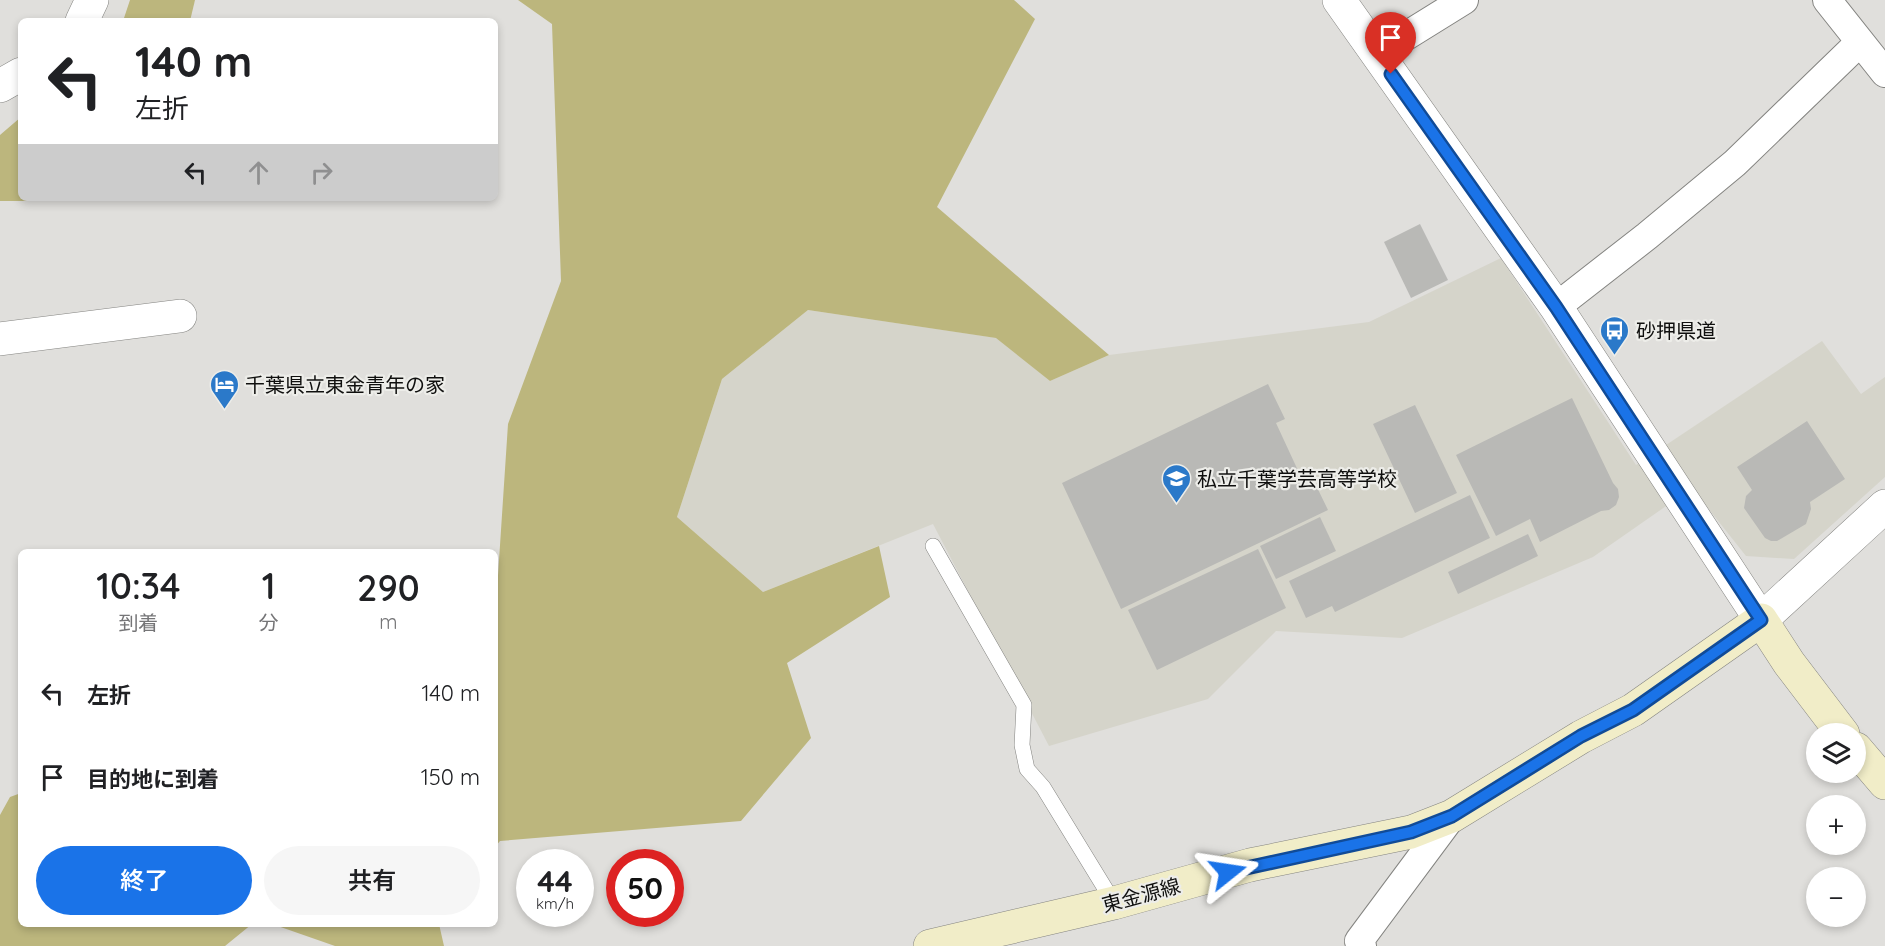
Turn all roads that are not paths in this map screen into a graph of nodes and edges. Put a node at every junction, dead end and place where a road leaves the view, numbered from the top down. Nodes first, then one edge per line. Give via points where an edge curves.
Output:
1 (92, 0) edge
2 (1339, 0) edge
3 (1464, 0) edge
4 (1827, 0) edge
5 (83, 18) edge
6 (1859, 43) junction
7 (1377, 54) junction
8 (1885, 73) edge
9 (18, 76) edge
10 (0, 86) edge
11 (1556, 307) junction
12 (180, 316) dead end
13 (0, 339) edge
14 (1885, 506) edge
15 (933, 546) dead end
16 (1761, 620) junction
17 (1835, 723) edge
18 (1866, 761) edge
19 (1885, 783) edge
20 (1452, 816) junction
21 (1114, 903) junction
22 (930, 946) edge
23 (1362, 946) edge

1 - 5 street
2 - 7 street
3 - 7 street
4 - 6 street
6 - 8 street
6 - 11 street via 1735,163
7 - 11 street
9 - 10 street
11 - 16 street
12 - 13 street
14 - 16 street
15 - 21 lane via 1024,705 1022,745 1027,769 1043,787
16 - 17 main road
16 - 20 main road, 東金源線 via 1633,710 1581,736
18 - 19 main road
20 - 21 main road, 東金源線 via 1411,832 1250,865
20 - 23 street via 1359,941
21 - 22 main road, 東金源線

